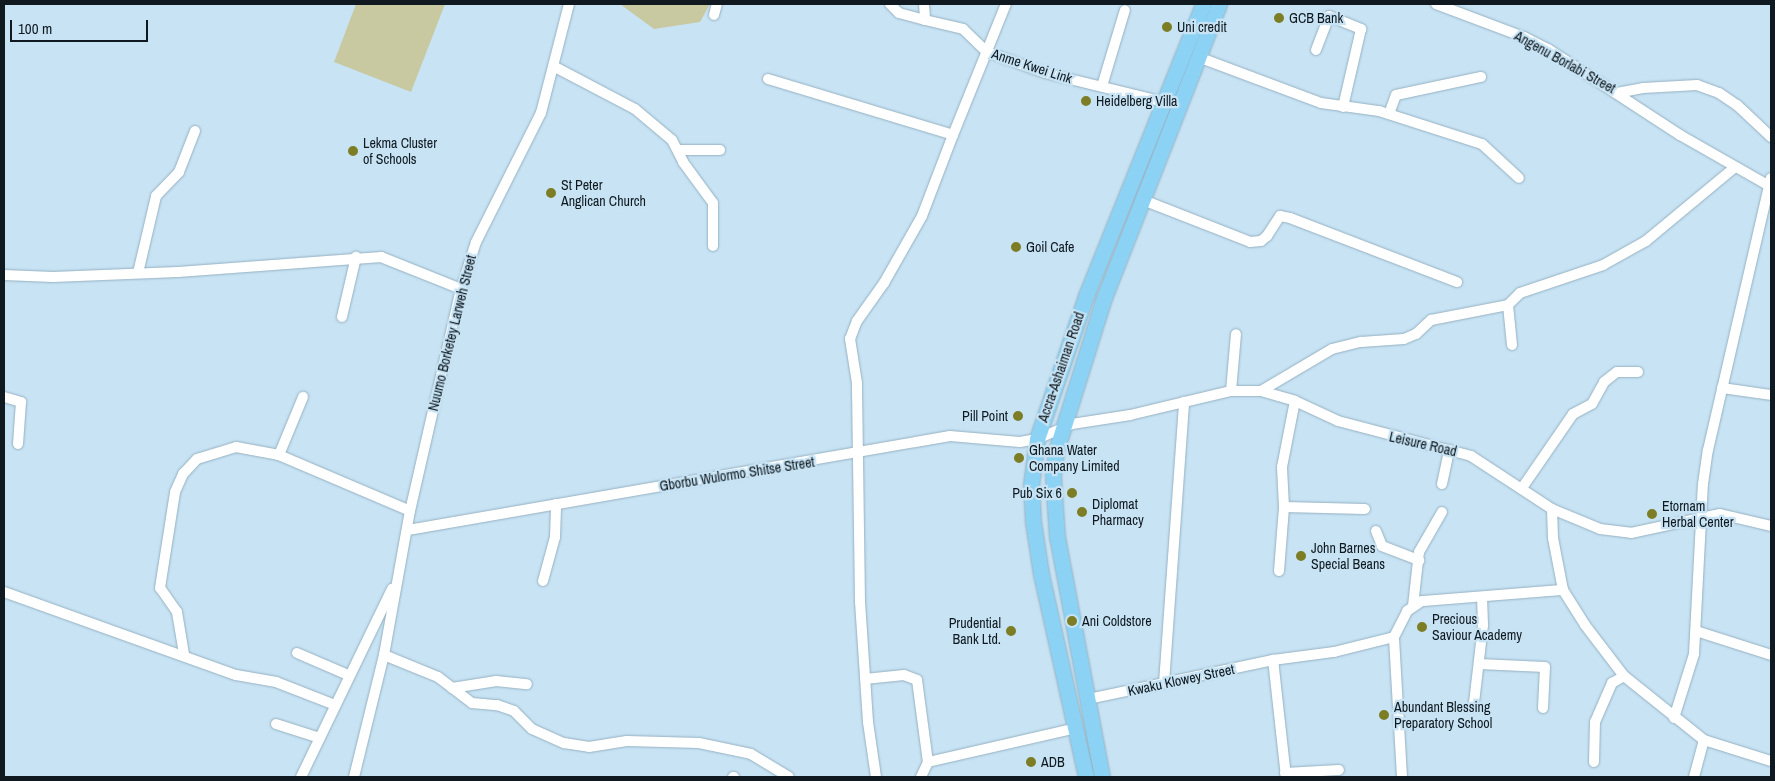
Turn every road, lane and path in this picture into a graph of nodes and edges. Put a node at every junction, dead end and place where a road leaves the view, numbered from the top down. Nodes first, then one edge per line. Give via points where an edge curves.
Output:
1 (569, 4) edge
2 (717, 4) edge
3 (890, 4) edge
4 (924, 4) edge
5 (1006, 4) edge
6 (1203, 4) edge
7 (1218, 4) edge
8 (1436, 4) edge
9 (1125, 10) dead end
10 (714, 14) dead end
11 (925, 20) junction
12 (1316, 50) dead end
13 (987, 52) junction
14 (1198, 57) junction
15 (555, 67) junction
16 (1481, 77) dead end
17 (768, 79) dead end
18 (1102, 86) junction
19 (1617, 93) junction
20 (1164, 102) junction
21 (1343, 107) junction
22 (1389, 114) junction
23 (196, 130) dead end
24 (953, 135) junction
25 (1771, 137) edge
26 (679, 150) junction
27 (720, 150) dead end
28 (1734, 168) junction
29 (1519, 178) dead end
30 (1771, 178) edge
31 (1771, 187) edge
32 (1143, 200) junction
33 (713, 246) dead end
34 (356, 257) junction
35 (138, 273) junction
36 (5, 278) edge
37 (1457, 282) dead end
38 (460, 289) junction
39 (1508, 305) junction
40 (342, 317) dead end
41 (1236, 334) dead end
42 (1512, 345) dead end
43 (1638, 372) dead end
44 (1722, 388) junction
45 (1261, 390) junction
46 (1231, 391) junction
47 (1771, 395) edge
48 (4, 397) edge
49 (303, 397) dead end
50 (1295, 401) junction
51 (1184, 402) junction
52 (1062, 426) junction
53 (1037, 439) junction
54 (18, 444) dead end
55 (1449, 450) junction
56 (856, 454) junction
57 (279, 456) junction
58 (1442, 484) dead end
59 (1522, 488) junction
60 (556, 504) junction
61 (1284, 507) junction
62 (1365, 509) dead end
63 (1552, 509) junction
64 (410, 511) junction
65 (1442, 512) dead end
66 (1702, 516) junction
67 (1771, 526) edge
68 (408, 530) junction
69 (1376, 531) dead end
70 (1419, 560) junction
71 (1279, 571) dead end
72 (397, 579) junction
73 (543, 581) dead end
74 (1563, 590) junction
75 (4, 592) edge
76 (1482, 597) junction
77 (1414, 606) junction
78 (1696, 632) junction
79 (1394, 637) junction
80 (297, 653) dead end
81 (184, 654) junction
82 (1771, 655) edge
83 (384, 656) junction
84 (1273, 660) junction
85 (1479, 664) junction
86 (348, 675) junction
87 (1624, 676) junction
88 (865, 679) junction
89 (1164, 683) junction
90 (527, 684) dead end
91 (452, 688) junction
92 (1088, 699) junction
93 (1474, 703) dead end
94 (335, 705) junction
95 (1543, 708) dead end
96 (1674, 718) junction
97 (276, 724) dead end
98 (1077, 728) junction
99 (320, 738) junction
100 (1704, 740) junction
101 (1771, 761) edge
102 (928, 762) junction
103 (1594, 762) dead end
104 (1338, 770) dead end
105 (1285, 775) edge
106 (301, 777) edge
107 (354, 777) edge
108 (789, 777) edge
109 (876, 777) edge
110 (921, 777) edge
111 (1086, 777) edge
112 (1102, 777) edge
113 (1402, 777) edge
114 (1694, 777) edge

1 - 15 street, Nuumo Borketey Larweh Street
2 - 10 street
3 - 11 street, Anme Kwei Link via 899,13
4 - 11 street
5 - 13 street
6 - 20 main road, Accra-Ashaiman Road
7 - 14 main road, Accra-Ashaiman Road
8 - 19 street, Angenu Borlabi Street via 1524,36
9 - 18 street
11 - 13 street, Anme Kwei Link via 963,29
12 - 21 street via 1329,16 1361,29
13 - 18 street, Anme Kwei Link via 1045,73
13 - 24 street
14 - 21 street via 1321,103
14 - 32 main road, Accra-Ashaiman Road
15 - 26 street via 635,109 672,140
15 - 38 street, Nuumo Borketey Larweh Street via 531,138 476,242
16 - 22 street via 1396,95
17 - 24 street
18 - 20 street, Anme Kwei Link
19 - 25 street, Angenu Borlabi Street via 1697,85 1719,93 1737,105
19 - 28 street
20 - 53 main road, Accra-Ashaiman Road via 1087,293
21 - 22 street
22 - 29 street via 1482,144
23 - 35 street via 180,172 156,196
24 - 56 street via 922,216 904,252 851,331 857,383
26 - 27 street
26 - 33 street via 683,162 713,203
28 - 31 street
28 - 39 street via 1646,241 1603,265 1520,293
30 - 31 street
31 - 44 street via 1765,199
32 - 37 street via 1250,242 1262,241 1280,216 1290,218
32 - 52 main road, Accra-Ashaiman Road via 1104,298
34 - 35 street
34 - 38 street via 392,260
34 - 40 street
35 - 36 street
38 - 64 street, Nuumo Borketey Larweh Street
39 - 42 street
39 - 45 street via 1432,320 1416,334 1404,339 1361,342 1332,349
41 - 46 street
43 - 59 street via 1617,372 1604,382 1592,404 1573,414
44 - 47 street
44 - 66 street via 1703,484
45 - 46 street, Leisure Road
45 - 50 street, Leisure Road
46 - 51 street, Leisure Road
48 - 54 street via 22,402
49 - 57 street
50 - 55 street, Leisure Road via 1338,421 1391,438
50 - 61 street via 1282,467
51 - 52 street, Leisure Road
51 - 89 street
52 - 53 street, Gborbu Wulormo Shitse Street
52 - 92 main road, Accra-Ashaiman Road via 1053,476 1057,537
53 - 56 street, Gborbu Wulormo Shitse Street via 1020,442 950,436
53 - 98 main road, Accra-Ashaiman Road via 1031,485 1033,522 1041,574
55 - 58 street
55 - 59 street, Leisure Road via 1471,456
56 - 60 street, Gborbu Wulormo Shitse Street
56 - 88 street
57 - 64 street
57 - 81 street via 236,447 224,448 197,459 183,474 174,492 160,588 177,612
59 - 63 street, Leisure Road
60 - 68 street, Gborbu Wulormo Shitse Street
60 - 73 street via 554,538
61 - 62 street
61 - 71 street
63 - 66 street, Leisure Road via 1600,529 1631,533
63 - 74 street via 1553,538
64 - 68 street, Nuumo Borketey Larweh Street
65 - 70 street via 1423,542
66 - 67 street, Leisure Road via 1720,514
66 - 78 street
68 - 72 street, Nuumo Borketey Larweh Street
69 - 70 street via 1382,546
70 - 77 street
72 - 83 street
72 - 86 street
74 - 76 street
74 - 87 street
75 - 81 street
76 - 77 street via 1422,601
76 - 85 street
77 - 79 street
78 - 82 street
78 - 96 street via 1694,654
79 - 84 street, Kwaku Klowey Street via 1334,652
79 - 113 street
80 - 86 street
81 - 94 street via 236,675 276,682
83 - 91 street via 438,676
83 - 107 street
84 - 89 street, Kwaku Klowey Street
84 - 105 street
85 - 93 street
85 - 95 street via 1545,667
86 - 94 street
87 - 96 street
87 - 103 street via 1612,683 1598,714
88 - 102 street via 904,675 917,680
88 - 109 street
89 - 92 street, Kwaku Klowey Street
90 - 91 street via 496,681
91 - 108 street via 472,703 497,705 514,711 532,729 564,743 589,747 627,741 699,743 751,754
92 - 112 main road, Accra-Ashaiman Road
94 - 99 street
96 - 100 street
97 - 99 street
98 - 102 street
98 - 111 main road, Accra-Ashaiman Road
99 - 106 street
100 - 101 street
100 - 114 street
102 - 110 street
104 - 105 street

